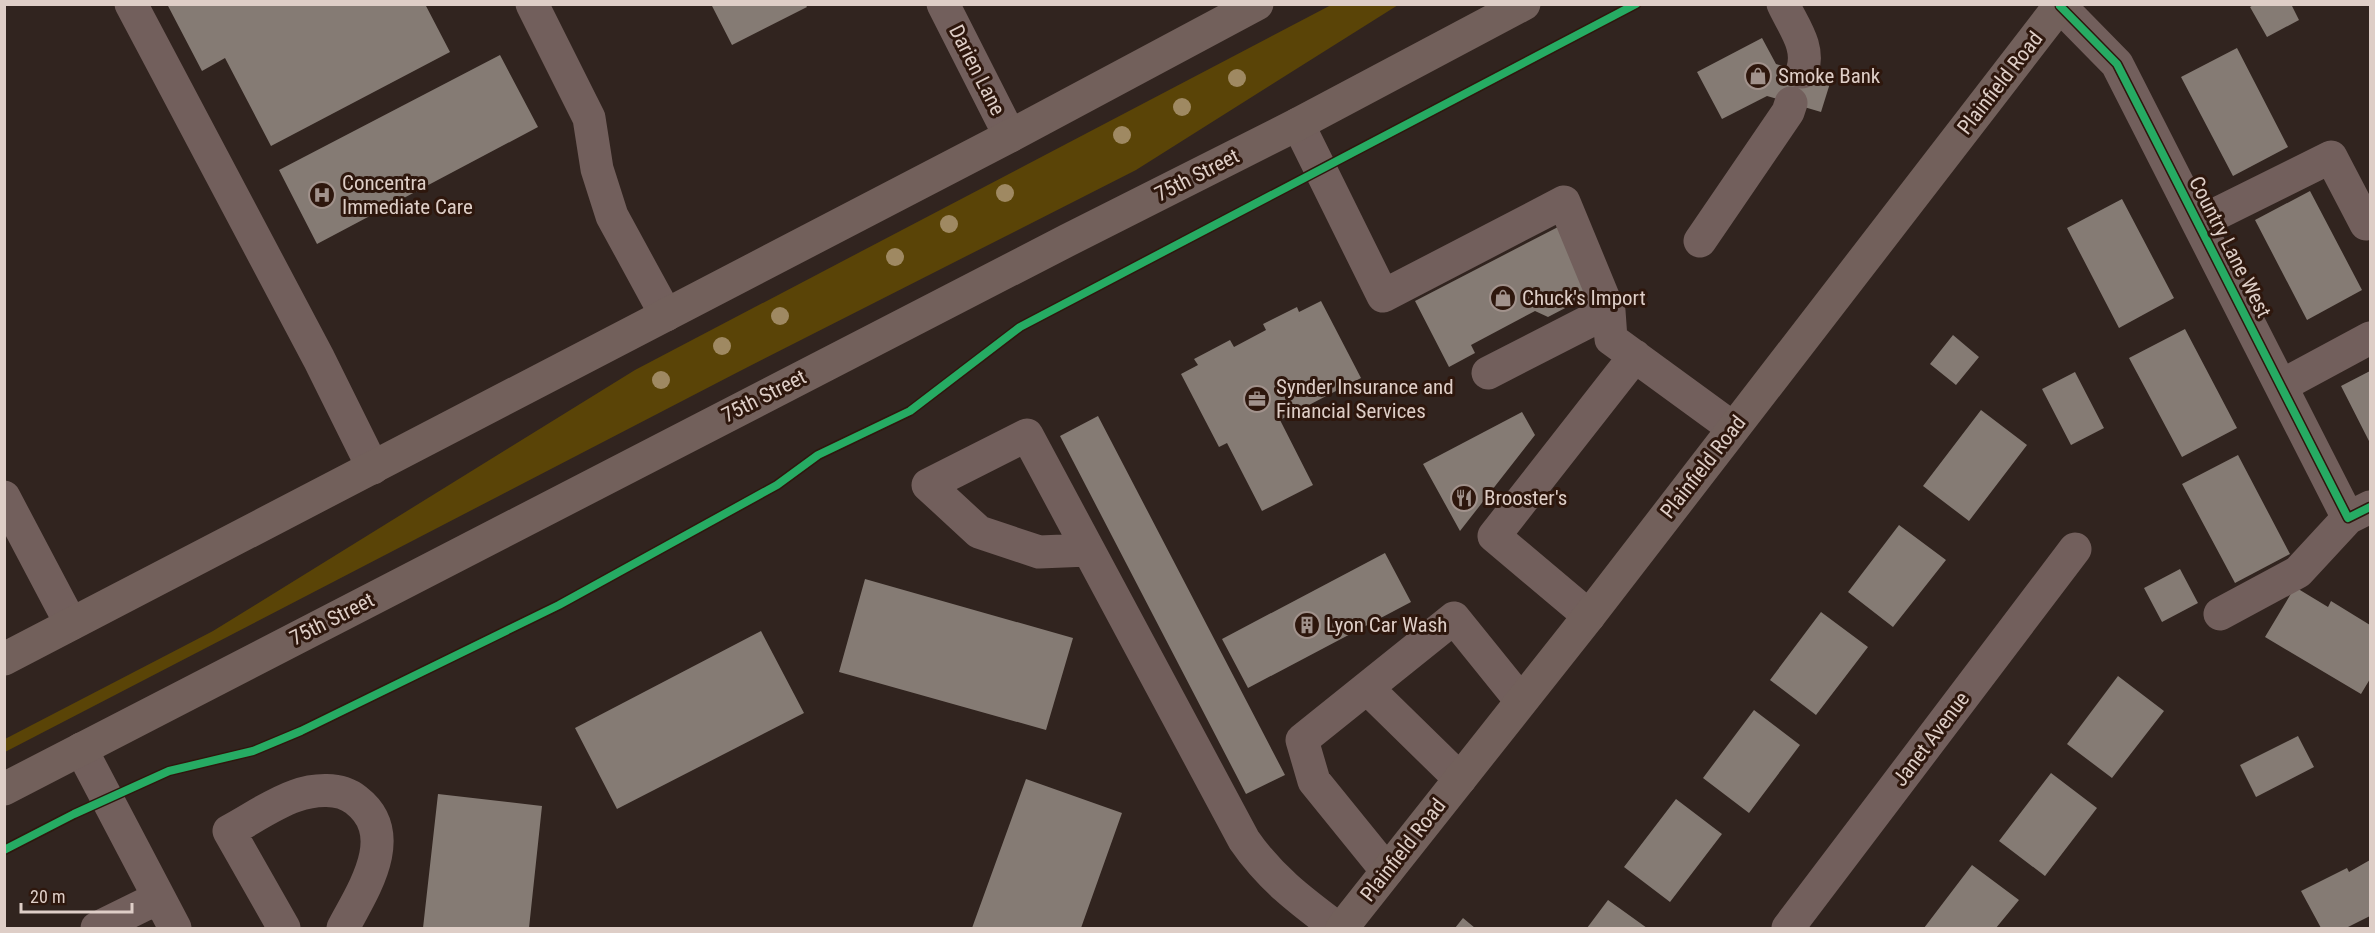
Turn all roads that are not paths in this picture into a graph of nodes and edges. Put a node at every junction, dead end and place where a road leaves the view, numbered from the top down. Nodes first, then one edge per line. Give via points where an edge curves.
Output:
1 (131, 4) edge
2 (532, 4) edge
3 (943, 4) edge
4 (1257, 4) edge
5 (1524, 4) edge
6 (1783, 4) edge
7 (2061, 5) edge
8 (1802, 72) dead end
9 (1791, 103) dead end
10 (1298, 124) junction
11 (1010, 136) junction
12 (2198, 223) junction
13 (2366, 224) dead end
14 (1700, 241) dead end
15 (1609, 311) junction
16 (666, 315) junction
17 (2370, 338) edge
18 (1635, 356) junction
19 (1488, 373) dead end
20 (2281, 386) junction
21 (1733, 428) junction
22 (373, 468) junction
23 (4, 497) edge
24 (2359, 512) edge
25 (2074, 549) dead end
26 (1088, 550) junction
27 (2220, 614) dead end
28 (1588, 616) junction
29 (71, 624) junction
30 (4, 659) edge
31 (1367, 688) junction
32 (1521, 701) junction
33 (81, 749) junction
34 (1460, 778) junction
35 (4, 789) edge
36 (1387, 871) junction
37 (158, 898) junction
38 (97, 928) edge
39 (175, 928) edge
40 (284, 928) edge
41 (343, 928) edge
42 (1337, 928) edge
43 (1342, 928) edge
44 (1788, 928) edge

1 - 22 street
2 - 16 street via 589,118 597,169 612,216
3 - 11 street, Darien Lane
4 - 11 main road
5 - 10 main road, 75th Street
6 - 8 street via 1804,45
7 - 12 street, Country Lane West via 2117,64
7 - 21 main road, Plainfield Road
9 - 14 street
10 - 15 street via 1383,296 1564,202
10 - 33 main road, 75th Street
11 - 16 main road
12 - 13 street via 2331,157
12 - 20 street, Country Lane West
15 - 18 street via 1611,339
15 - 19 street
16 - 22 main road
17 - 20 street
18 - 21 street
18 - 28 street via 1494,536
20 - 24 street, Country Lane West
21 - 28 main road, Plainfield Road
22 - 29 main road
23 - 29 street
24 - 27 street via 2298,572
25 - 44 street, Janet Avenue
26 - 26 street via 1040,552 979,532 928,485 1027,435
26 - 42 street via 1244,840 1283,887
28 - 32 main road, Plainfield Road
29 - 30 main road
31 - 32 street via 1454,618
31 - 34 street
31 - 36 street via 1302,740 1314,781
32 - 34 main road, Plainfield Road
33 - 35 main road, 75th Street
33 - 37 street
34 - 36 main road, Plainfield Road
36 - 43 main road, Plainfield Road
37 - 38 street
37 - 39 street
40 - 41 street via 229,831 295,796 324,790 347,793 368,809 377,829 377,851 368,883

